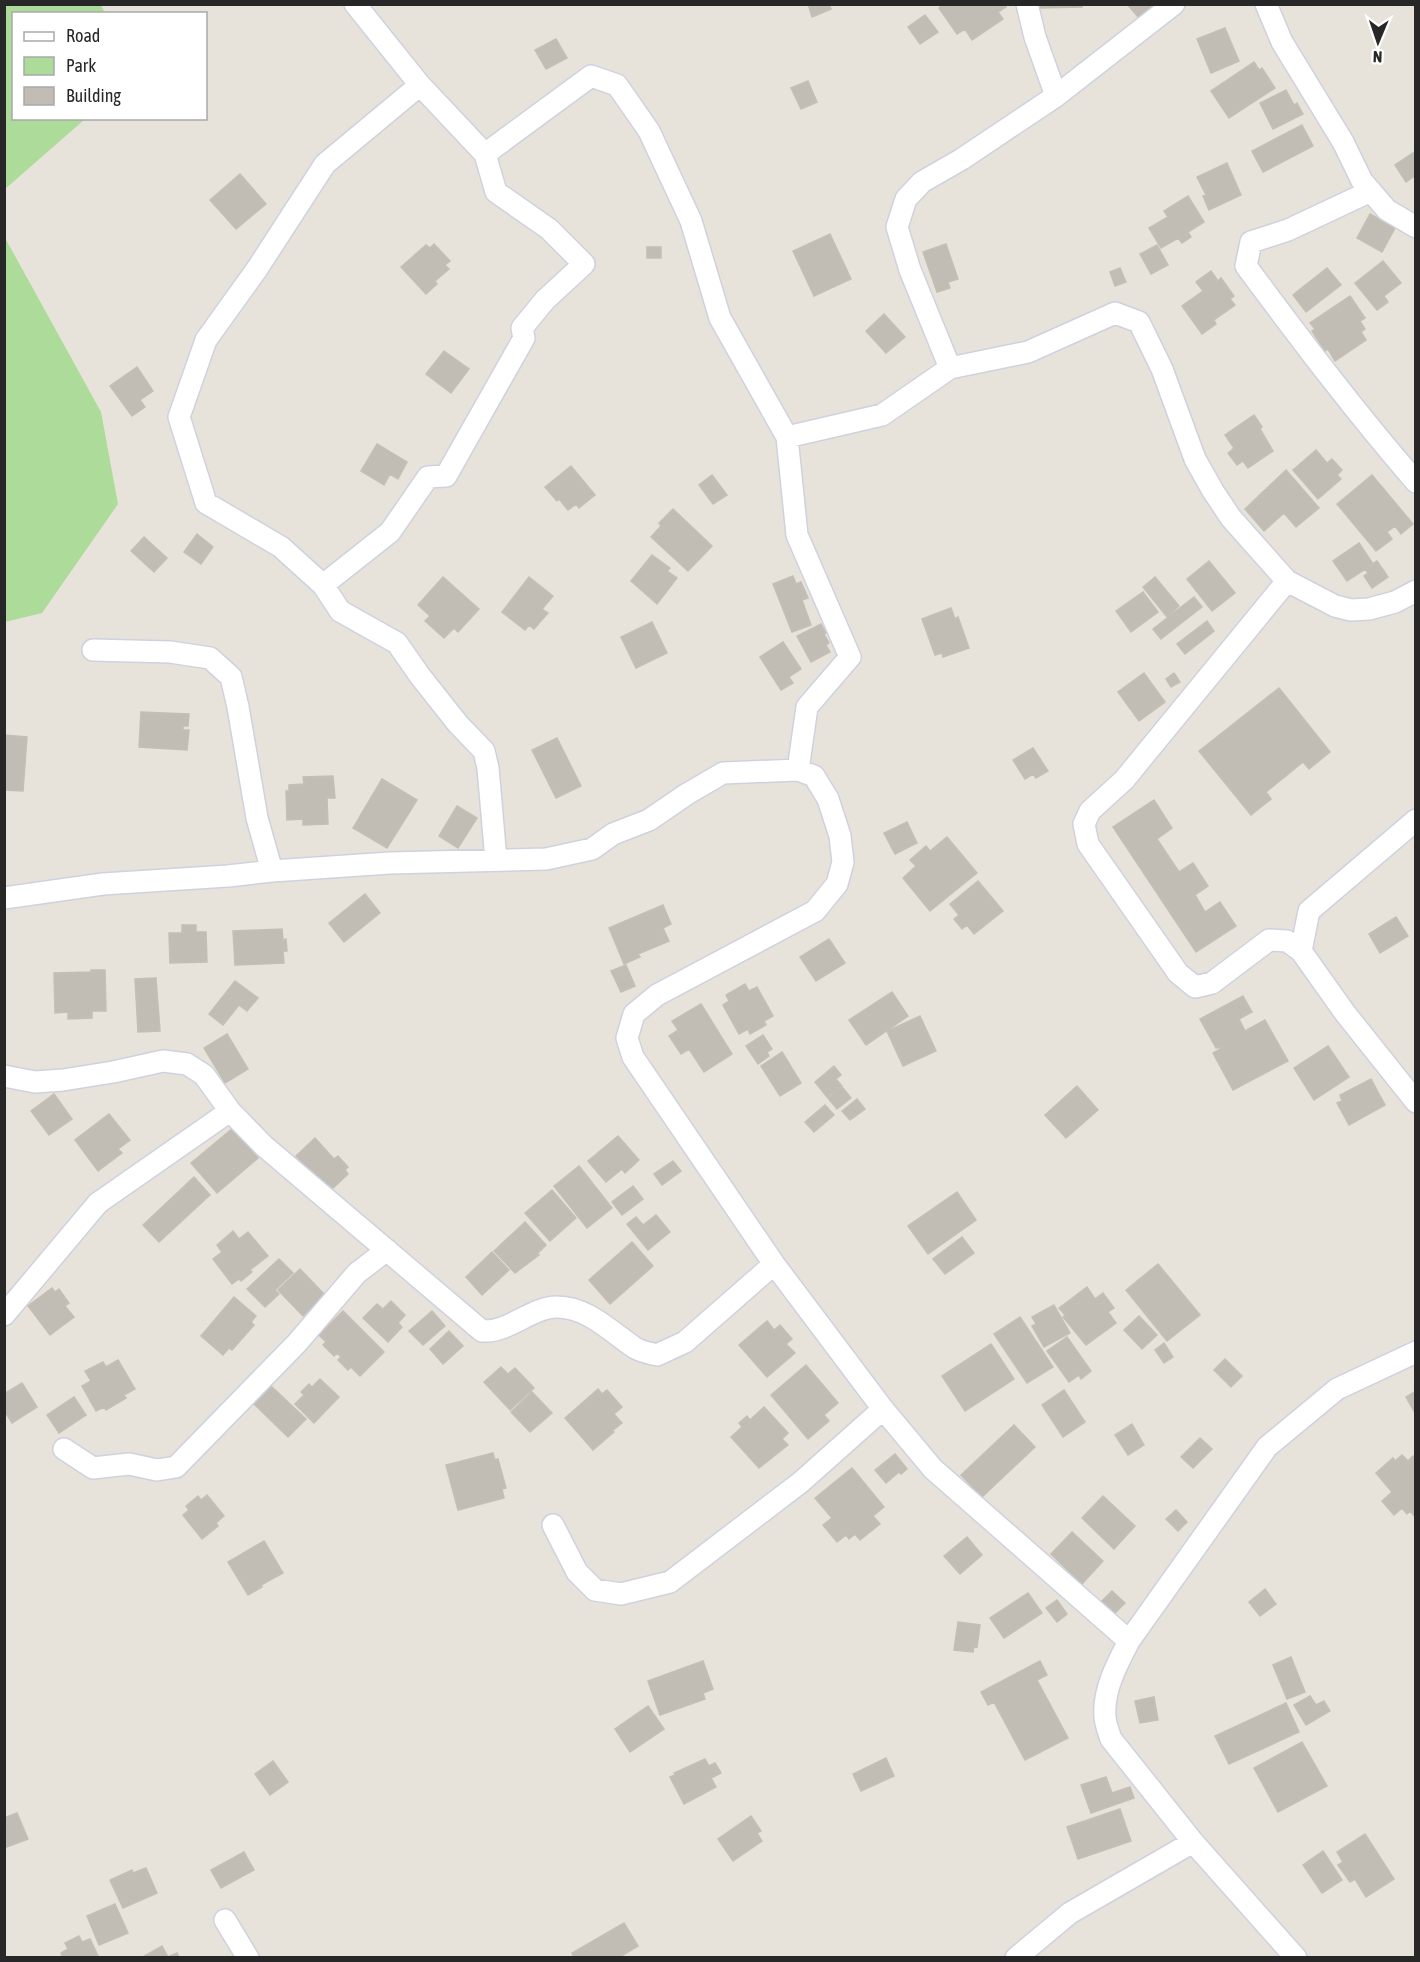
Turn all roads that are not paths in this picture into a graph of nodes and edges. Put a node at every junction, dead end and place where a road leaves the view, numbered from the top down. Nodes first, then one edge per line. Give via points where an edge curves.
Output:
1 (355, 4) edge
2 (1027, 4) edge
3 (1174, 4) edge
4 (1266, 4) edge
5 (420, 85) junction
6 (1056, 96) junction
7 (485, 153) junction
8 (1371, 191) junction
9 (1416, 227) edge
10 (950, 368) junction
11 (787, 437) junction
12 (1416, 482) edge
13 (1287, 581) junction
14 (323, 585) junction
15 (1416, 591) edge
16 (93, 650) dead end
17 (798, 770) junction
18 (1416, 820) edge
19 (496, 860) junction
20 (272, 871) junction
21 (4, 898) edge
22 (1301, 951) junction
23 (4, 1076) edge
24 (1416, 1102) edge
25 (230, 1111) junction
26 (387, 1250) junction
27 (774, 1264) junction
28 (4, 1315) edge
29 (1416, 1353) edge
30 (883, 1409) junction
31 (64, 1449) dead end
32 (553, 1525) dead end
33 (1129, 1641) junction
34 (1193, 1842) junction
35 (225, 1920) dead end
36 (248, 1958) edge
37 (1016, 1958) edge
38 (1296, 1958) edge

1 - 5 street
2 - 6 street
3 - 6 street
4 - 8 street via 1282,42
5 - 7 street
5 - 14 street via 325,164 206,340 179,417 206,503 281,547
6 - 10 street via 922,182 906,199 897,227
7 - 11 street via 591,76 617,85 648,131 692,221 720,318
7 - 14 street via 496,192 549,229 584,264 522,328 524,338 446,476 428,477 390,532
8 - 9 street via 1387,210
8 - 12 street via 1288,230 1251,242 1246,266 1316,361
10 - 11 street via 882,415
10 - 13 street via 1028,352 1115,313 1138,321 1208,483 1232,518
11 - 17 street via 797,535 850,657 807,707
13 - 15 street via 1351,610 1395,602
13 - 22 street via 1124,780 1090,811 1084,824 1088,844 1178,974 1195,987 1212,983 1269,940 1287,941
14 - 19 street via 340,611 397,643 484,751
16 - 20 street via 170,652 210,658 231,676 257,818
17 - 19 street via 723,773 649,820 613,834 592,849 546,859
17 - 27 street via 814,776 828,800 840,836 843,862 837,884 815,911 657,995 634,1014 627,1038 633,1057
18 - 22 street via 1310,911
19 - 20 street
20 - 21 street via 103,884
22 - 24 street
23 - 25 street via 35,1082 63,1080 162,1060 187,1064 204,1075
25 - 26 street via 264,1146
25 - 28 street via 98,1203
26 - 27 street via 482,1330 500,1329 550,1308 576,1309 637,1349 657,1355 685,1342
26 - 31 street via 357,1273 297,1343 176,1467 158,1470 129,1464 93,1468
27 - 30 street
29 - 33 street via 1337,1389 1267,1448
30 - 32 street via 801,1482 670,1582 621,1594 595,1590 577,1572
30 - 33 street via 933,1468
33 - 34 street via 1106,1699 1105,1718 1111,1739
34 - 37 street via 1071,1913
34 - 38 street
35 - 36 street

